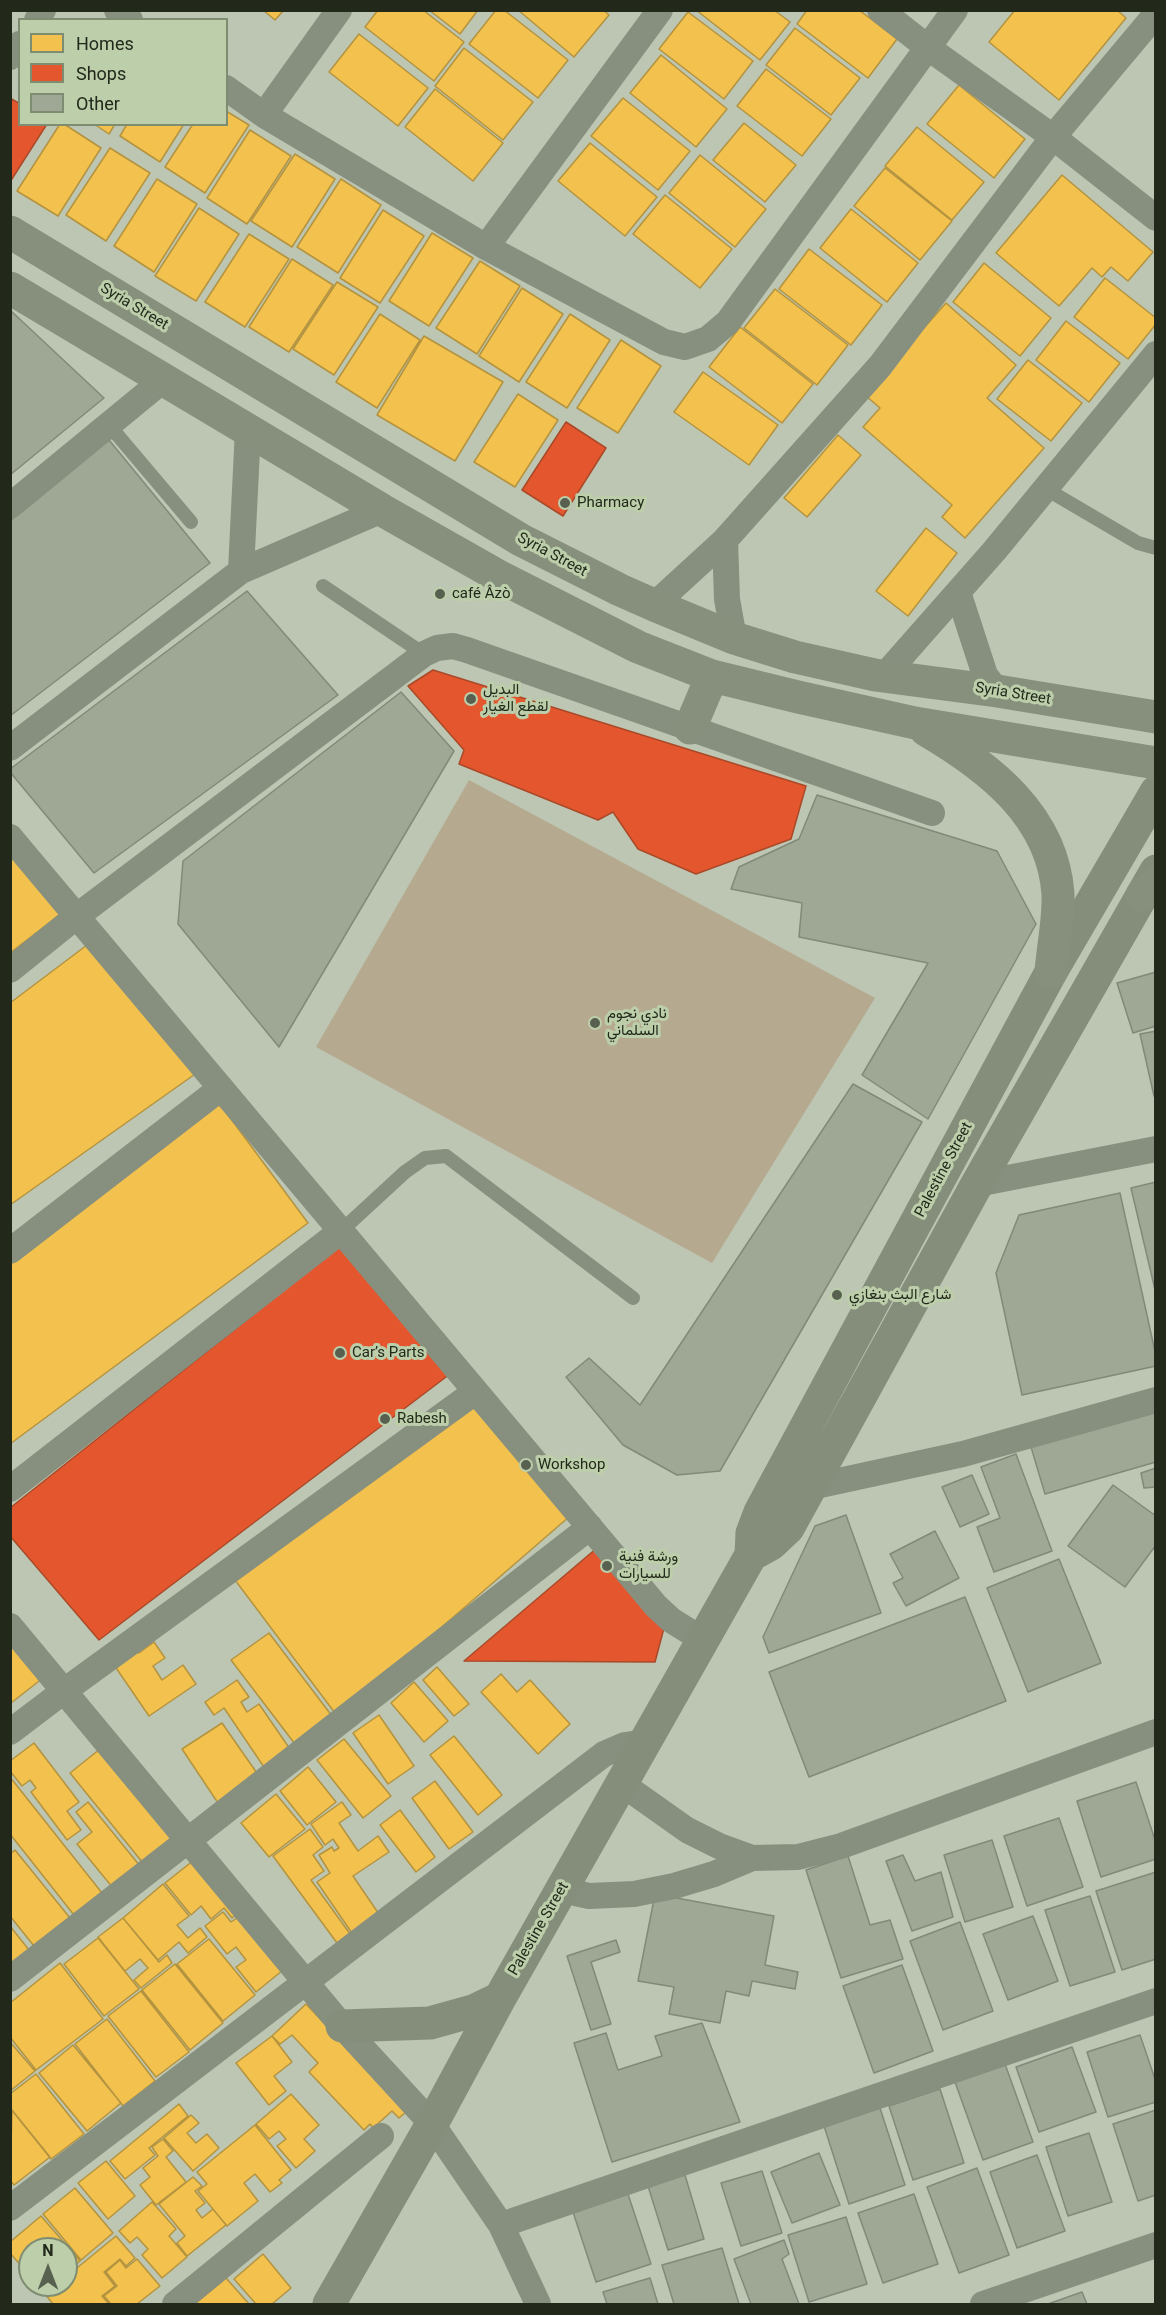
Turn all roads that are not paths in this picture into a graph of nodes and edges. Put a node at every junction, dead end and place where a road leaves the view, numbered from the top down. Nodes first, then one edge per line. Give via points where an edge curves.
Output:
1 (339, 10) edge
2 (660, 10) edge
3 (880, 10) edge
4 (955, 10) edge
5 (1155, 14) edge
6 (927, 47) junction
7 (228, 89) edge
8 (264, 115) junction
9 (1053, 137) junction
10 (1155, 218) edge
11 (10, 232) edge
12 (486, 247) junction
13 (10, 288) edge
14 (1155, 354) edge
15 (162, 381) junction
16 (109, 425) junction
17 (248, 429) junction
18 (1046, 489) junction
19 (10, 506) edge
20 (382, 510) junction
21 (191, 522) dead end
22 (725, 540) junction
23 (1155, 548) edge
24 (241, 571) junction
25 (323, 586) dead end
26 (958, 592) junction
27 (654, 605) junction
28 (734, 638) junction
29 (424, 654) junction
30 (712, 676) junction
31 (884, 676) junction
32 (997, 691) junction
33 (1155, 699) edge
34 (1116, 711) junction
35 (1155, 717) edge
36 (915, 723) junction
37 (690, 728) junction
38 (10, 747) edge
39 (1155, 763) edge
40 (1155, 792) edge
41 (932, 813) dead end
42 (10, 837) edge
43 (1151, 883) edge
44 (77, 916) junction
45 (10, 970) edge
46 (1051, 972) junction
47 (221, 1088) junction
48 (1155, 1149) edge
49 (977, 1184) junction
50 (341, 1231) junction
51 (10, 1251) edge
52 (633, 1298) dead end
53 (475, 1392) junction
54 (1155, 1400) edge
55 (811, 1487) junction
56 (10, 1489) edge
57 (590, 1527) junction
58 (751, 1555) junction
59 (10, 1626) edge
60 (703, 1640) junction
61 (64, 1691) junction
62 (10, 1732) edge
63 (1155, 1732) edge
64 (646, 1742) junction
65 (622, 1784) junction
66 (188, 1840) junction
67 (752, 1858) junction
68 (562, 1890) junction
69 (10, 1979) edge
70 (306, 1983) junction
71 (500, 1998) junction
72 (1155, 2001) edge
73 (342, 2026) junction
74 (432, 2124) junction
75 (381, 2136) dead end
76 (10, 2208) edge
77 (501, 2225) junction
78 (1155, 2245) edge
79 (175, 2304) edge
80 (329, 2304) edge
81 (538, 2304) edge
82 (983, 2304) edge

1 - 8 street
2 - 12 street
3 - 6 street
4 - 6 street
5 - 9 street
6 - 9 street
6 - 12 street via 728,322 708,339 684,347 664,342
7 - 8 street
8 - 12 street
9 - 10 street
9 - 22 street via 880,366
11 - 27 main road, Syria Street via 521,540
13 - 15 main road
14 - 18 street
15 - 16 street
15 - 17 main road
16 - 19 street
16 - 21 lane
17 - 20 main road
17 - 24 street
18 - 23 lane via 1138,543
18 - 26 street
20 - 24 street
20 - 30 main road via 502,578 638,647
22 - 27 street
22 - 28 street via 727,599
24 - 38 street
25 - 29 lane
26 - 31 street
26 - 32 street via 985,675
27 - 28 main road, Syria Street
28 - 31 main road, Syria Street via 795,657
29 - 37 street via 453,646
29 - 44 street
30 - 36 main road
30 - 37 main road
31 - 32 main road, Syria Street
32 - 34 main road, Syria Street
33 - 34 main road
34 - 35 main road, Syria Street
36 - 39 main road
36 - 46 main road via 986,770 1011,791 1037,825 1053,860 1058,893
37 - 41 street
40 - 46 street, Palestine Street
42 - 44 street
43 - 49 street, Palestine Street
44 - 45 street
44 - 47 street
46 - 58 street, Palestine Street via 760,1512 752,1533
47 - 50 street
47 - 51 street
48 - 49 street
49 - 55 street, Palestine Street
50 - 52 lane via 405,1172 425,1158 446,1156
50 - 53 street
50 - 56 street
53 - 57 street
53 - 61 street
54 - 55 street via 963,1454
55 - 58 street, Palestine Street via 788,1528
57 - 60 street via 656,1606
57 - 66 street
58 - 60 street, Palestine Street
59 - 61 street
60 - 64 street, Palestine Street
61 - 62 street
61 - 66 street
63 - 67 street via 841,1846 798,1857
64 - 65 street, Palestine Street
64 - 70 street via 625,1744 604,1754
65 - 67 street via 687,1830
65 - 68 street, Palestine Street
66 - 69 street
66 - 70 street
67 - 68 street via 714,1874 634,1894 589,1896
68 - 71 street, Palestine Street
70 - 73 street
70 - 76 street
71 - 73 street via 473,2011 430,2023
71 - 74 street, Palestine Street
72 - 77 street
73 - 74 street
74 - 77 street
74 - 80 street, Palestine Street
75 - 79 street
77 - 81 street
78 - 82 street

